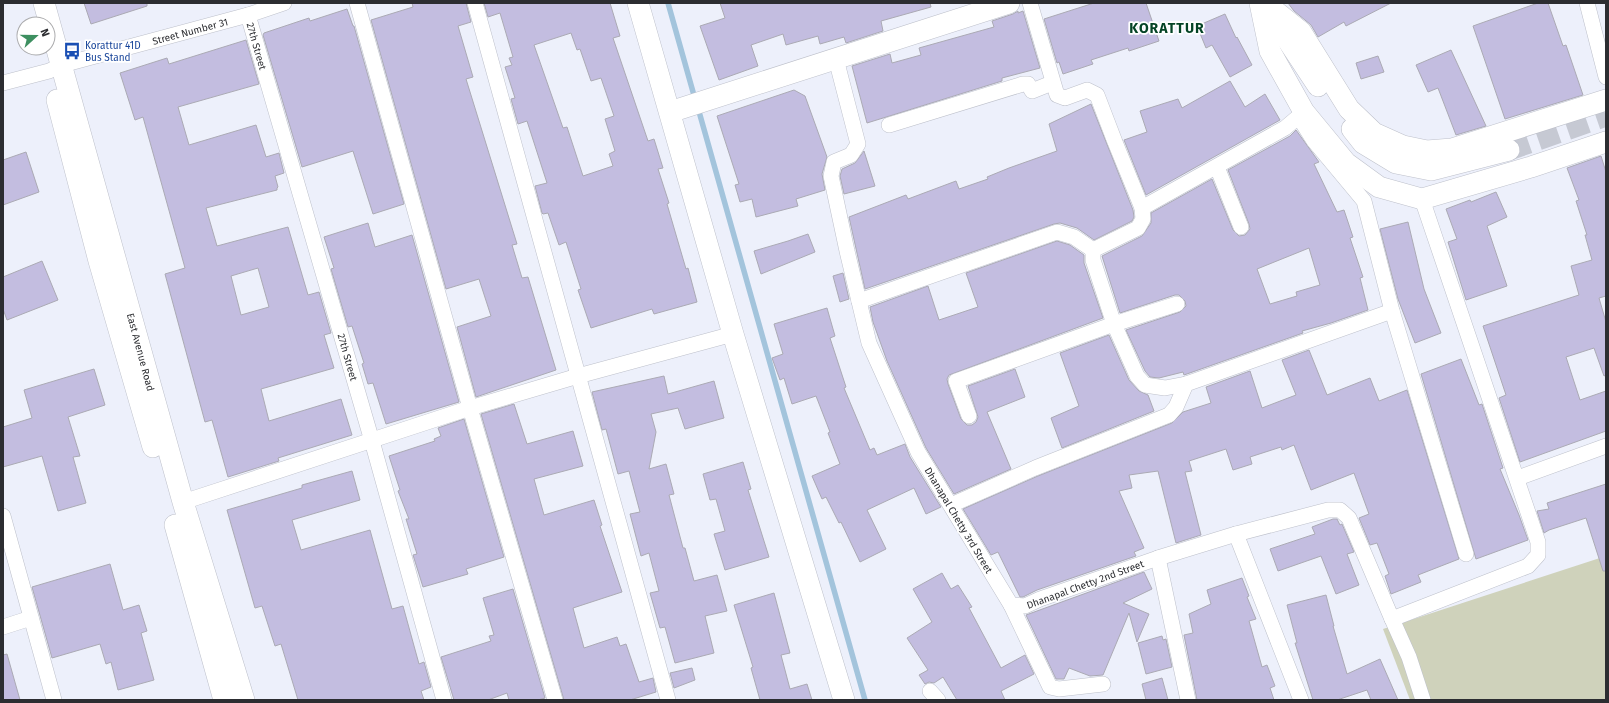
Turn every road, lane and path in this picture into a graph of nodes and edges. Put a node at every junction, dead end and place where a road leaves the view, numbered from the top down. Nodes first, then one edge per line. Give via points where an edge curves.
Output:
1 (30, 3) edge
2 (44, 3) edge
3 (284, 3) edge
4 (356, 3) edge
5 (475, 3) edge
6 (638, 3) edge
7 (1009, 3) edge
8 (1030, 3) edge
9 (1263, 3) edge
10 (1587, 3) edge
11 (248, 15) junction
12 (34, 16) edge
13 (48, 56) edge
14 (836, 59) junction
15 (56, 68) junction
16 (1606, 77) edge
17 (3, 83) edge
18 (1052, 83) junction
19 (1606, 100) edge
20 (670, 112) junction
21 (1302, 114) junction
22 (889, 125) dead end
23 (1606, 142) edge
24 (1509, 150) tunnel mouth
25 (1217, 167) junction
26 (1422, 199) junction
27 (1142, 208) junction
28 (1241, 227) dead end
29 (1093, 250) junction
30 (859, 301) junction
31 (1177, 304) dead end
32 (1392, 311) junction
33 (1114, 324) junction
34 (733, 334) junction
35 (578, 376) junction
36 (1186, 384) junction
37 (470, 408) junction
38 (969, 416) dead end
39 (372, 441) junction
40 (1606, 446) edge
41 (1518, 478) junction
42 (183, 502) junction
43 (951, 505) junction
44 (3, 516) edge
45 (1236, 534) junction
46 (1466, 554) dead end
47 (1158, 558) junction
48 (1011, 605) junction
49 (31, 618) junction
50 (1392, 619) junction
51 (3, 627) edge
52 (1103, 684) dead end
53 (54, 700) edge
54 (224, 700) edge
55 (244, 700) edge
56 (444, 700) edge
57 (555, 700) edge
58 (668, 700) edge
59 (844, 700) edge
60 (1188, 700) edge
61 (1302, 700) edge
62 (1423, 700) edge

1 - 12 street
2 - 15 street, East Avenue Road
3 - 11 street, Street Number 31
4 - 37 street
5 - 35 street
6 - 20 street
7 - 14 street
8 - 18 street
9 - 19 street via 1301,32 1349,109 1374,133 1403,146 1426,151 1452,149
9 - 21 street via 1270,51
9 - 24 street via 1327,101 1363,143 1396,163 1431,170
10 - 16 street
11 - 15 street, Street Number 31
11 - 39 street, 27th Street
13 - 15 street, East Avenue Road
14 - 20 street
14 - 30 street, Dhanapal Chetty 3rd Street via 858,144 851,155 834,162 831,176
15 - 17 street, Street Number 31
15 - 42 street, East Avenue Road
15 - 54 street, East Avenue Road via 99,261
18 - 22 street via 1032,92 1028,84 1023,84
18 - 27 street via 1056,95 1065,98 1087,90 1097,95
20 - 34 street
21 - 25 street via 1285,128
21 - 26 street via 1346,163 1379,187
21 - 32 street via 1314,141 1364,201
23 - 26 street
25 - 27 street
25 - 28 street
26 - 41 street
27 - 29 street via 1143,219 1138,228
29 - 30 street via 1074,237 1057,232
29 - 33 street via 1093,260
30 - 43 street, Dhanapal Chetty 3rd Street via 869,343 918,452
31 - 33 street
32 - 36 street
32 - 46 street
33 - 36 street via 1138,376 1145,385 1165,388
33 - 38 street via 956,381
34 - 35 street
34 - 59 street
35 - 37 street
35 - 58 street
36 - 43 street via 1176,407 1169,415 1035,468
37 - 39 street
37 - 57 street
39 - 42 street
39 - 56 street, 27th Street
40 - 41 street
41 - 50 street via 1538,542 1538,555 1528,566
42 - 55 street, East Avenue Road
43 - 48 street, Dhanapal Chetty 3rd Street
44 - 49 street
45 - 47 street, Dhanapal Chetty 2nd Street
45 - 50 street, Dhanapal Chetty 2nd Street via 1328,510 1340,510 1349,518
45 - 61 street
47 - 48 street, Dhanapal Chetty 2nd Street via 1025,606
47 - 60 street
48 - 52 street, Dhanapal Chetty 3rd Street via 1050,687 1060,689
49 - 51 street
49 - 53 street
50 - 62 street via 1409,657

